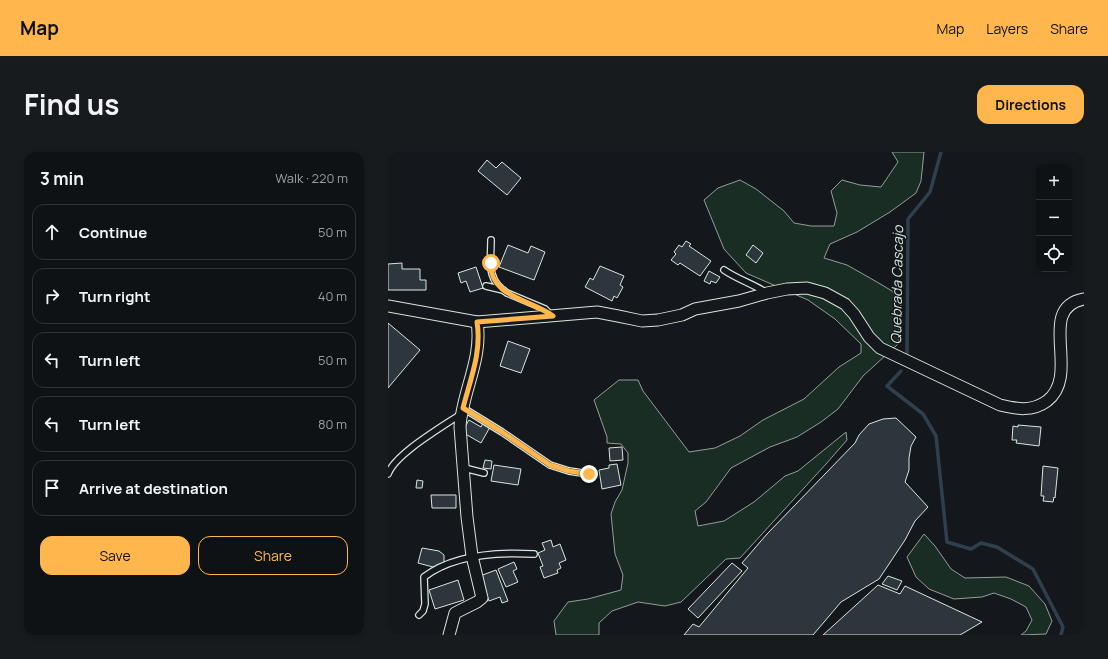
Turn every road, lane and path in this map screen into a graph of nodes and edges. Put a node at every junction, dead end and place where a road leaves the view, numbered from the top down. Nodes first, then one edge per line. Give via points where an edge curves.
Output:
1 (491, 240) dead end
2 (724, 270) dead end
3 (486, 286) dead end
4 (503, 290) junction
5 (767, 293) junction
6 (1084, 299) edge
7 (388, 306) edge
8 (553, 316) junction
9 (477, 322) junction
10 (462, 411) junction
11 (464, 468) junction
12 (484, 473) dead end
13 (388, 474) edge
14 (589, 474) dead end
15 (534, 554) dead end
16 (472, 556) junction
17 (419, 615) dead end
18 (449, 635) edge

1 - 4 lane via 490,269 494,281
2 - 5 lane
3 - 4 lane
4 - 8 lane via 544,309
5 - 6 street via 806,288 825,293 845,304 880,348 1000,404 1017,409 1033,408 1043,404 1058,389 1062,376 1062,316 1065,308 1074,301
5 - 8 street via 658,320 642,321 597,312
7 - 9 street
8 - 9 street
9 - 10 street via 478,349
10 - 11 street via 460,427
10 - 13 lane via 403,456 390,468
10 - 14 lane via 502,432 550,465
11 - 12 lane
11 - 16 street
15 - 16 lane
16 - 17 lane via 424,577 425,604
16 - 18 street via 482,598 455,613

